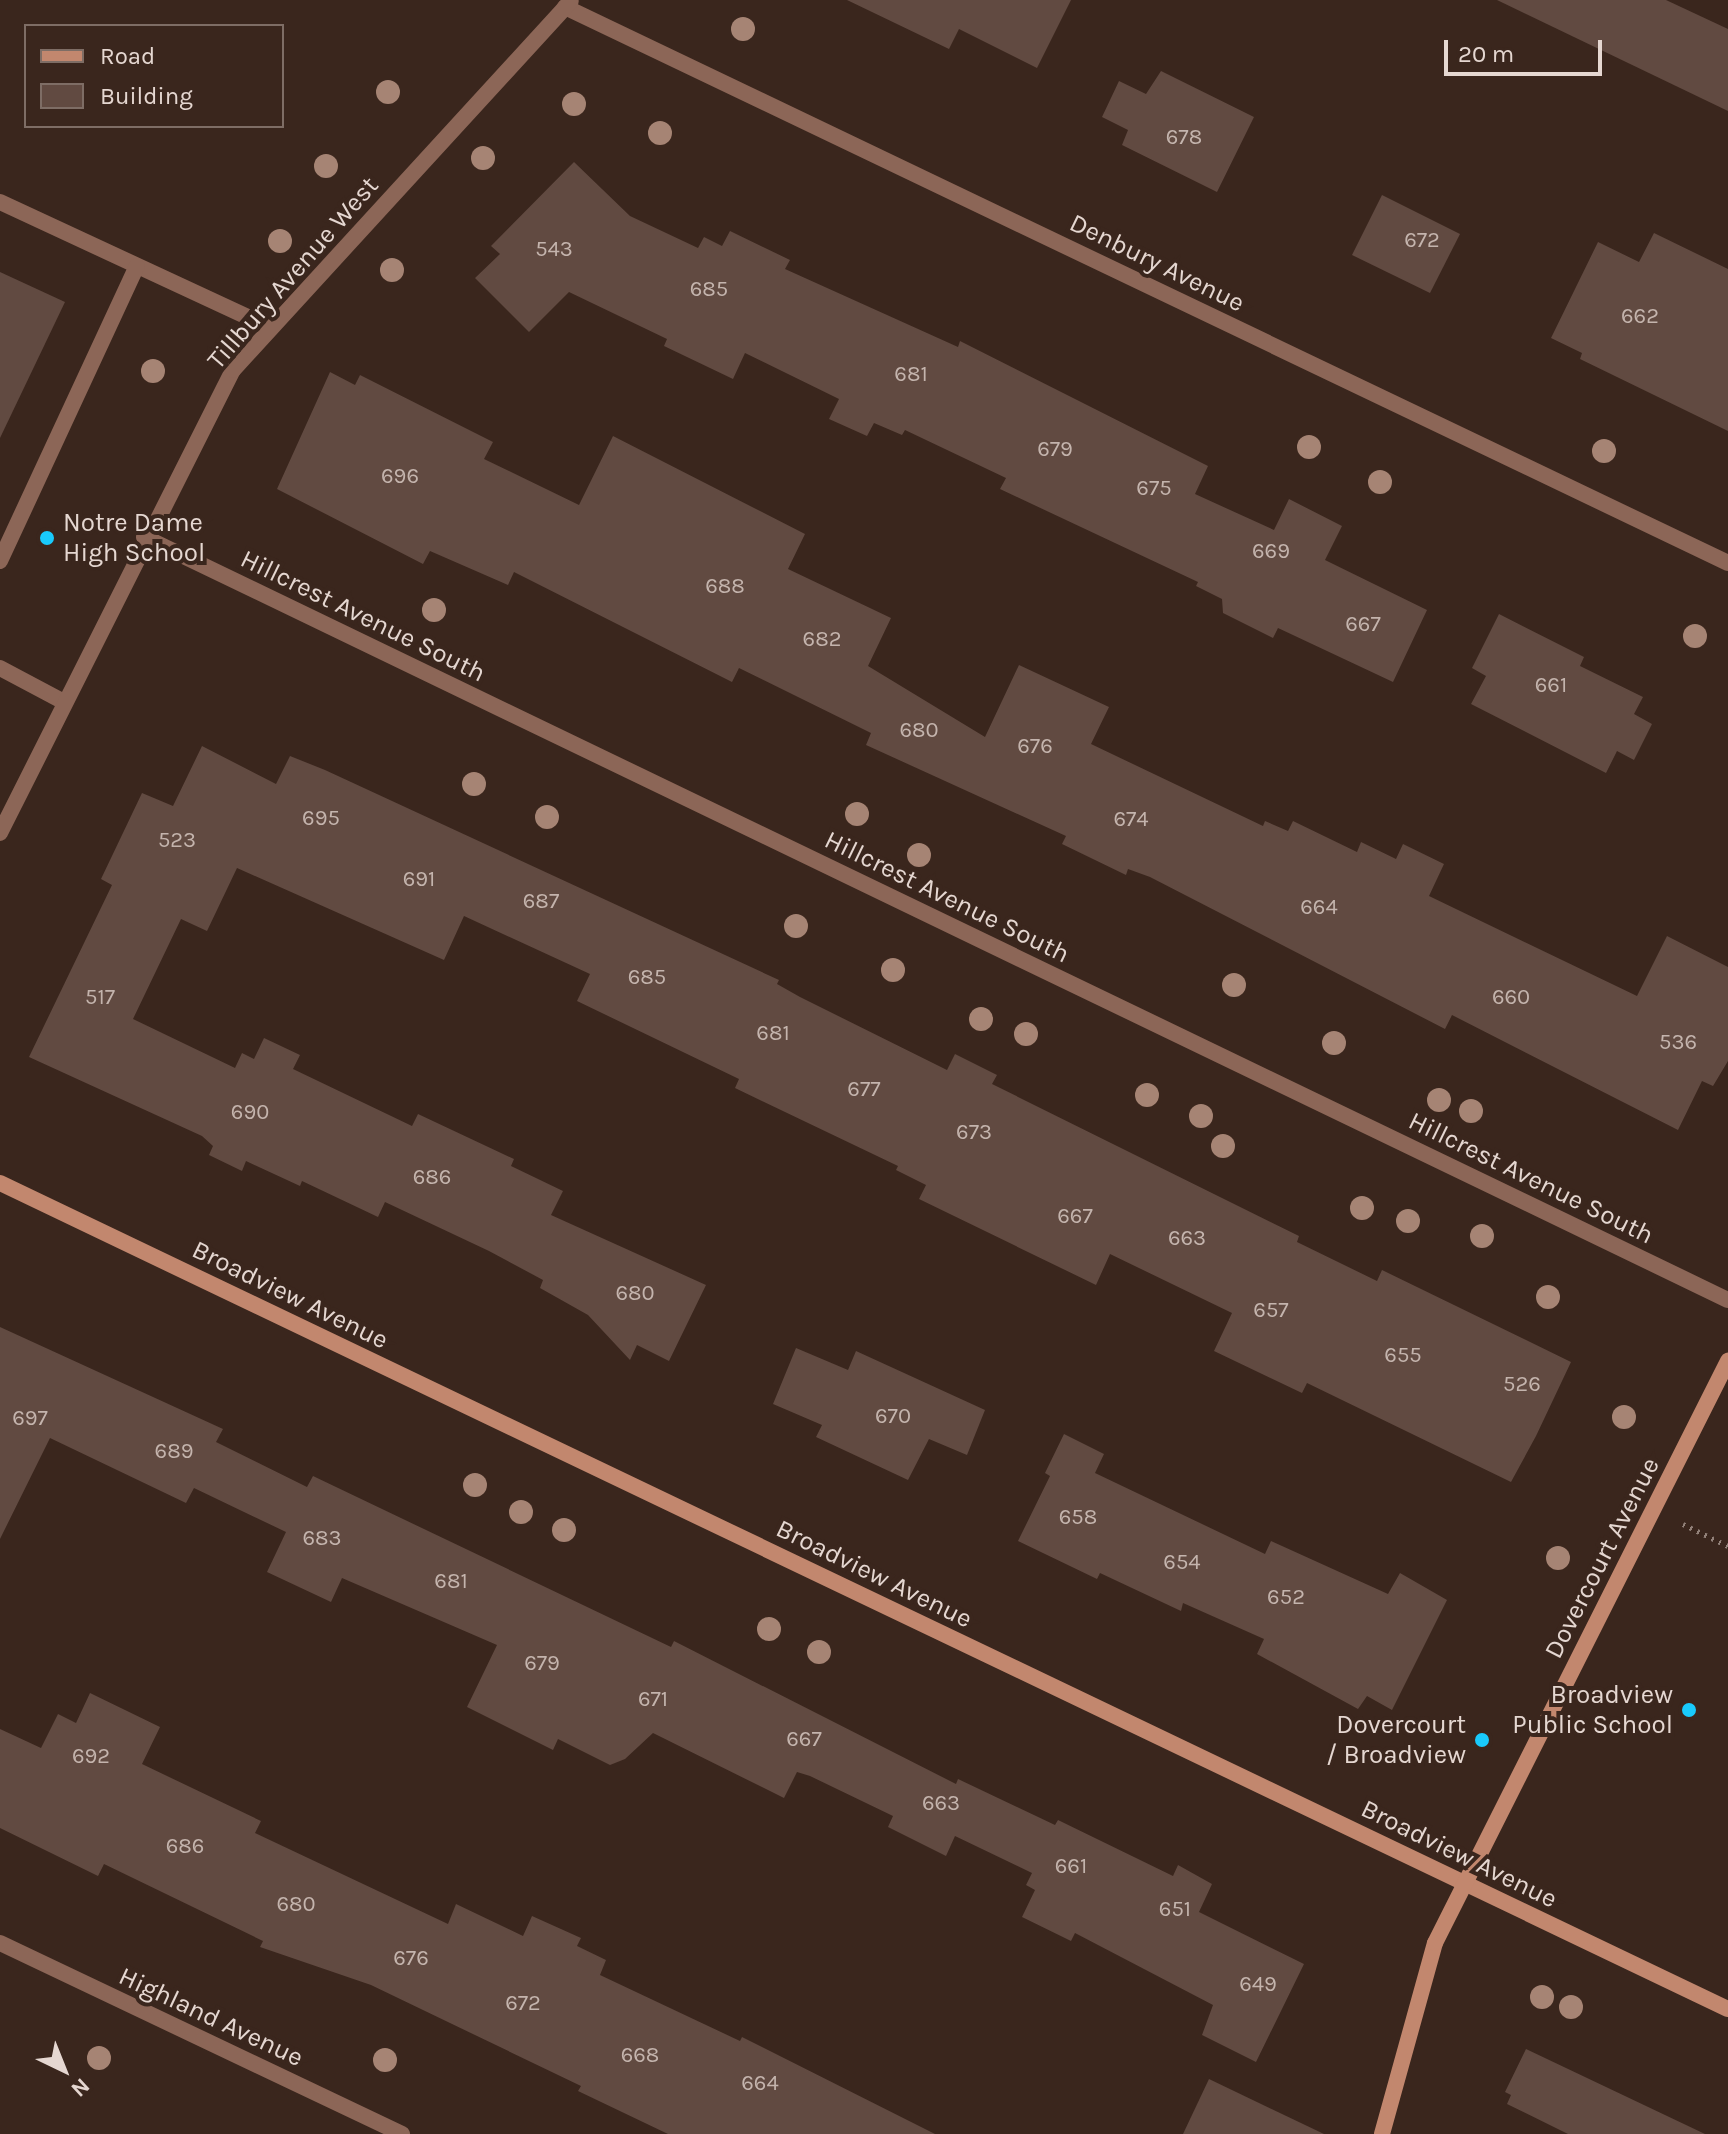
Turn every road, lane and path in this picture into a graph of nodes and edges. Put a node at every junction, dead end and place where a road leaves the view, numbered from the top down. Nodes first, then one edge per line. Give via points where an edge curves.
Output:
1 (569, 3) edge
2 (0, 202) edge
3 (137, 266) junction
4 (271, 328) junction
5 (144, 537) junction
6 (0, 561) edge
7 (1728, 563) edge
8 (0, 668) edge
9 (64, 702) junction
10 (0, 833) edge
11 (0, 1183) edge
12 (1728, 1300) edge
13 (1728, 1361) edge
14 (1653, 1510) junction
15 (1728, 1546) edge
16 (1465, 1884) junction
17 (0, 1943) edge
18 (1728, 2009) edge
19 (402, 2134) edge
20 (1382, 2134) edge

1 - 4 street, Tillbury Avenue West
1 - 7 street, Denbury Avenue
2 - 3 street
3 - 4 street
3 - 6 street
4 - 5 street, Tillbury Avenue West via 233,370
5 - 9 street, Tillbury Avenue West
5 - 12 street, Hillcrest Avenue South
8 - 9 street
9 - 10 street, Tillbury Avenue West
11 - 16 street, Broadview Avenue
13 - 14 street, Dovercourt Avenue
14 - 15 path
14 - 16 street, Dovercourt Avenue
16 - 18 street, Broadview Avenue
16 - 20 street, Dovercourt Avenue via 1435,1943
17 - 19 street, Highland Avenue

